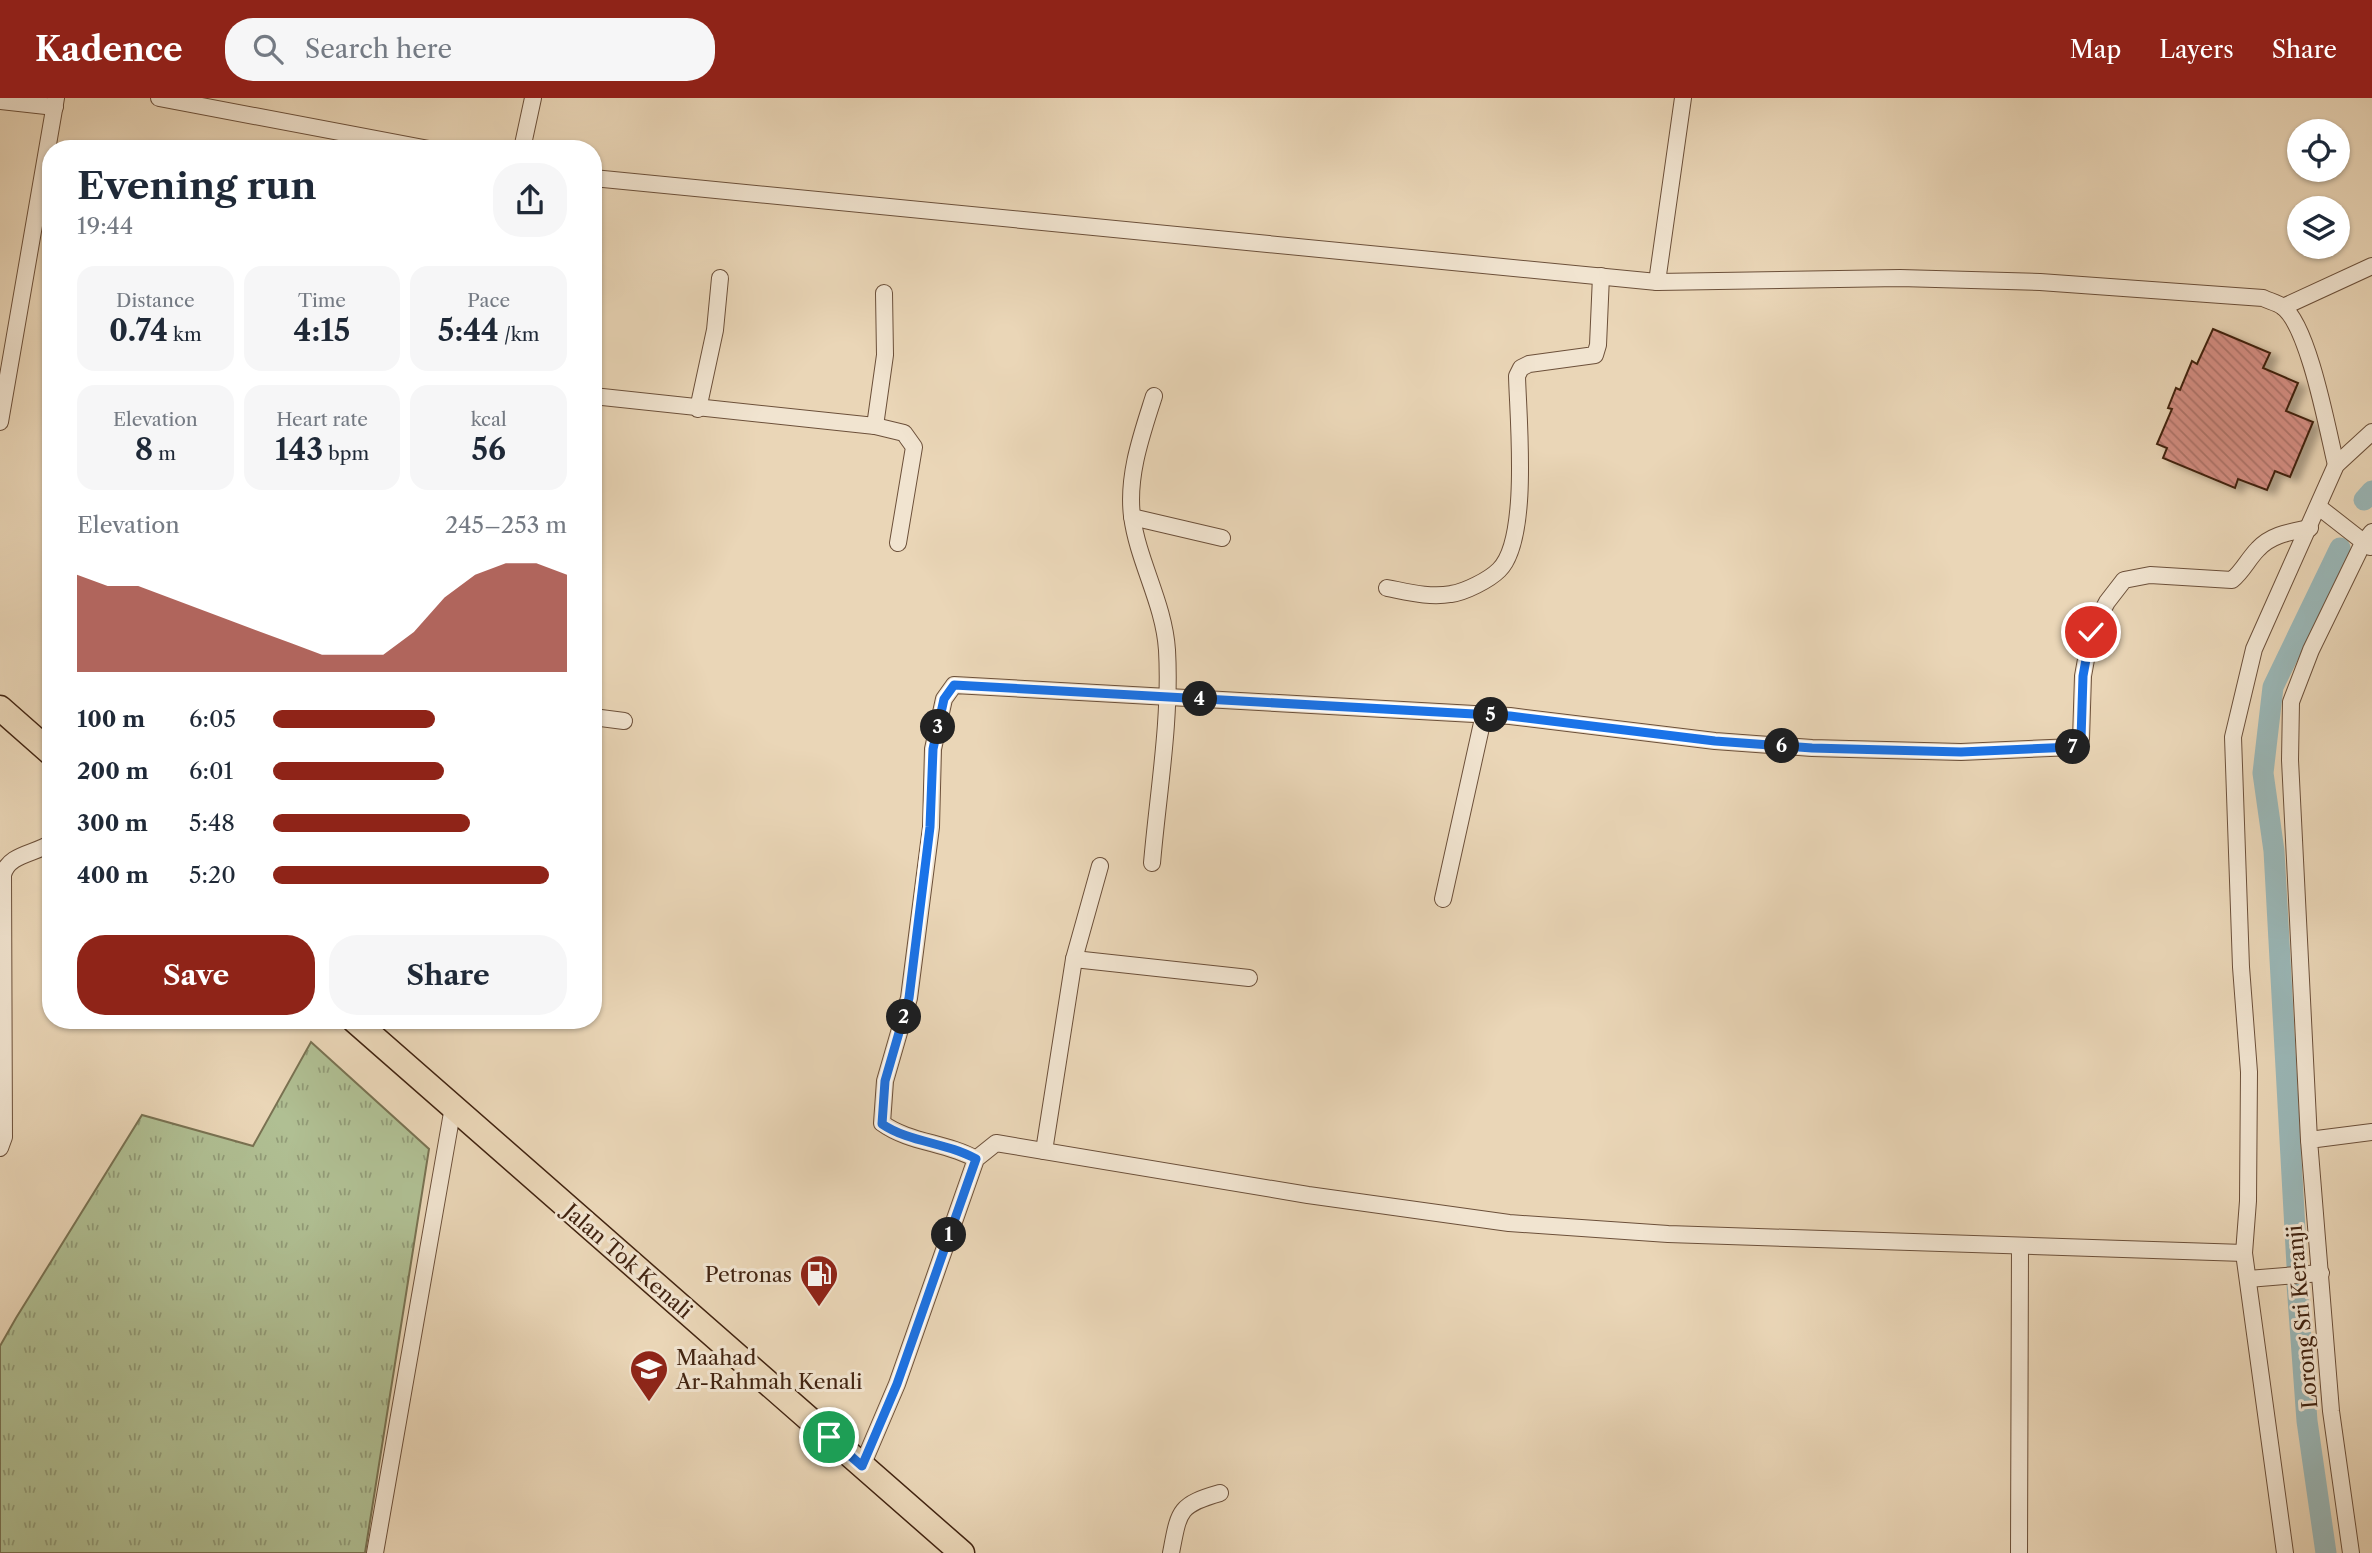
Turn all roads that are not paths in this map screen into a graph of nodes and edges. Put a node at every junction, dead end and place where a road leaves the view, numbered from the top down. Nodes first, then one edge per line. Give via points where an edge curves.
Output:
1 (159, 98) edge
2 (533, 98) edge
3 (1683, 98) edge
4 (0, 101) edge
5 (55, 102) edge
6 (48, 140) edge
7 (381, 140) edge
8 (524, 140) edge
9 (42, 178) edge
10 (602, 179) edge
11 (2372, 266) edge
12 (1601, 276) junction
13 (720, 278) dead end
14 (1657, 282) junction
15 (884, 293) dead end
16 (2283, 307) junction
17 (1154, 396) dead end
18 (602, 397) edge
19 (698, 409) junction
20 (0, 422) edge
21 (875, 426) junction
22 (2372, 432) edge
23 (2336, 465) junction
24 (2320, 508) junction
25 (1132, 517) junction
26 (2310, 528) junction
27 (1222, 538) dead end
28 (2369, 541) edge
29 (898, 543) dead end
30 (1387, 588) dead end
31 (1167, 698) junction
32 (0, 708) edge
33 (1484, 715) junction
34 (602, 718) edge
35 (624, 721) dead end
36 (42, 745) edge
37 (42, 847) edge
38 (1152, 863) dead end
39 (1100, 866) dead end
40 (1443, 899) dead end
41 (1074, 960) junction
42 (1249, 978) dead end
43 (364, 1029) edge
44 (453, 1107) junction
45 (2372, 1132) edge
46 (2309, 1140) junction
47 (0, 1148) edge
48 (1044, 1151) junction
49 (976, 1159) junction
50 (2020, 1247) junction
51 (2244, 1253) junction
52 (2321, 1273) junction
53 (2248, 1279) junction
54 (862, 1466) junction
55 (1220, 1493) dead end
56 (375, 1553) edge
57 (962, 1553) edge
58 (1171, 1553) edge
59 (2019, 1553) edge
60 (2285, 1553) edge
61 (2351, 1553) edge

1 - 7 street
2 - 8 street
3 - 14 street
4 - 5 street
5 - 6 street
9 - 20 street
10 - 12 street
11 - 16 street
12 - 14 street
12 - 30 street via 1595,355 1529,364 1517,376 1520,492 1514,541 1500,569 1452,594
13 - 19 street via 715,330
14 - 16 street via 1900,278 2040,282 2241,295
15 - 21 street via 885,355
16 - 23 street via 2309,359
17 - 25 street via 1134,470
18 - 19 street
19 - 21 street
21 - 29 street via 904,433 914,447
22 - 23 street
23 - 24 street
24 - 26 street
24 - 28 street
25 - 27 street
25 - 31 street via 1165,629
26 - 33 street via 2277,535 2258,549 2232,580 2176,575 2124,580 2091,632 2083,676 2081,739 2074,747 1961,752 1812,748
26 - 51 street via 2254,649 2233,737 2249,1072
28 - 46 street, Lorong Sri Keranji via 2311,650 2291,702
31 - 33 street
31 - 38 street
31 - 49 street via 954,685 944,699 933,749 930,827 909,998 885,1081 882,1124 898,1135 944,1144
32 - 36 main road
33 - 40 street
34 - 35 street
37 - 47 street via 13,859 3,875 4,1137
39 - 41 street
41 - 42 street
41 - 48 street
43 - 44 main road, Jalan Tok Kenali
44 - 54 main road, Jalan Tok Kenali
44 - 56 street
45 - 46 street
46 - 52 street, Lorong Sri Keranji
48 - 49 street via 996,1143
48 - 50 street via 1509,1223 1668,1234
49 - 54 street via 897,1384
50 - 51 street
50 - 59 street
51 - 53 street
52 - 53 street
52 - 61 street, Lorong Sri Keranji via 2331,1411
53 - 60 street
54 - 57 main road, Jalan Tok Kenali
55 - 58 street via 1184,1508

